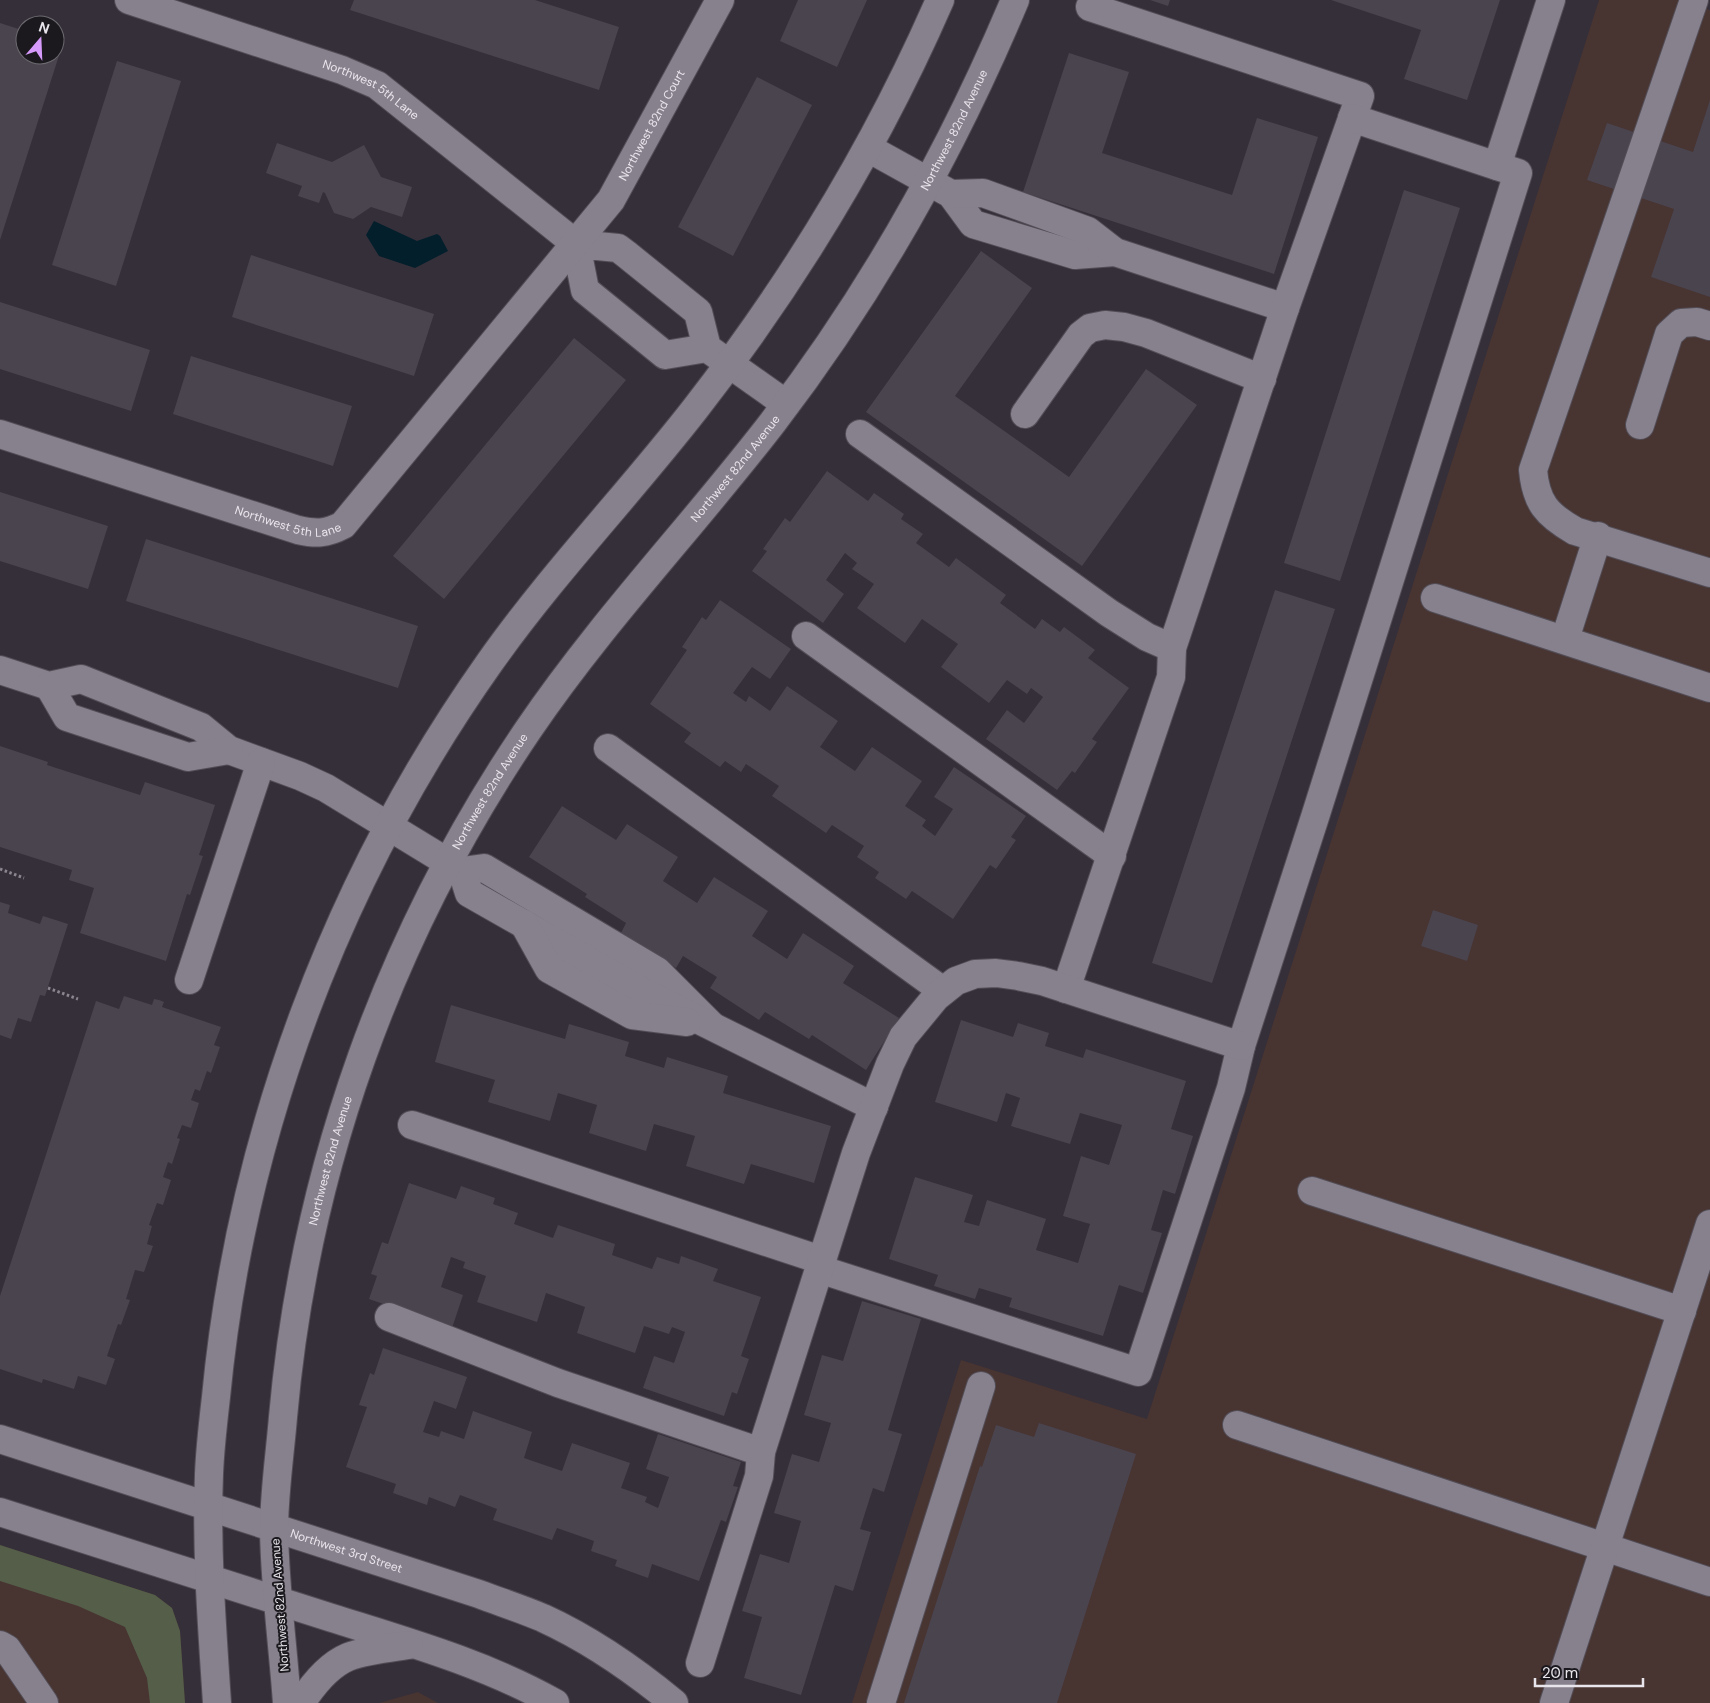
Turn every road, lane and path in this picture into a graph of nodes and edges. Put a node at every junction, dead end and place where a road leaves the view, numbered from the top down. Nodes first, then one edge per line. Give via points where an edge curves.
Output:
1 (129, 0) edge
2 (720, 0) edge
3 (940, 0) edge
4 (1015, 0) edge
5 (1550, 0) edge
6 (1694, 0) edge
7 (1090, 7) dead end
8 (1352, 118) junction
9 (868, 148) junction
10 (1497, 166) junction
11 (939, 188) junction
12 (1039, 213) junction
13 (1029, 241) junction
14 (576, 244) junction
15 (1115, 252) junction
16 (1285, 308) junction
17 (1710, 326) edge
18 (707, 348) junction
19 (730, 364) junction
20 (1262, 379) junction
21 (786, 404) junction
22 (1026, 414) dead end
23 (1640, 425) dead end
24 (0, 434) edge
25 (860, 434) dead end
26 (1598, 536) junction
27 (1710, 573) edge
28 (1435, 598) dead end
29 (806, 636) dead end
30 (1565, 639) junction
31 (1172, 648) junction
32 (0, 670) edge
33 (49, 686) junction
34 (1710, 688) edge
35 (608, 748) dead end
36 (229, 750) junction
37 (261, 762) junction
38 (389, 827) junction
39 (1112, 856) junction
40 (455, 867) junction
41 (0, 869) edge
42 (24, 878) dead end
43 (558, 912) junction
44 (536, 937) junction
45 (189, 980) dead end
46 (48, 988) dead end
47 (1066, 989) junction
48 (943, 991) junction
49 (78, 999) dead end
50 (711, 1025) junction
51 (1241, 1046) junction
52 (874, 1107) junction
53 (412, 1125) dead end
54 (1312, 1191) dead end
55 (1710, 1224) edge
56 (820, 1264) junction
57 (1682, 1311) junction
58 (389, 1317) dead end
59 (982, 1386) dead end
60 (1237, 1425) dead end
61 (0, 1439) edge
62 (761, 1452) junction
63 (208, 1507) junction
64 (0, 1512) edge
65 (274, 1528) junction
66 (1606, 1547) junction
67 (209, 1580) junction
68 (1710, 1582) edge
69 (277, 1600) junction
70 (414, 1644) junction
71 (0, 1645) edge
72 (700, 1663) dead end
73 (540, 1699) edge
74 (44, 1703) edge
75 (217, 1703) edge
76 (286, 1703) edge
77 (301, 1703) edge
78 (674, 1703) edge
79 (881, 1703) edge
80 (1554, 1703) edge

1 - 14 street, Northwest 5th Lane via 342,70 377,85
2 - 14 street, Northwest 82nd Court via 611,200
3 - 9 street
4 - 11 street, Northwest 82nd Avenue via 974,92
5 - 10 street
6 - 26 street via 1533,470 1535,488 1543,506 1575,531
7 - 8 street via 1360,96
8 - 10 street
8 - 16 street
9 - 11 street
9 - 19 street via 804,256
10 - 51 street via 1518,173
11 - 12 street via 984,193
11 - 13 street via 973,224
11 - 21 street, Northwest 82nd Avenue via 886,256
12 - 13 street
12 - 15 street via 1088,231
13 - 15 street via 1075,255
14 - 18 street via 618,248 698,312
14 - 18 street via 585,290 665,355
14 - 24 street, Northwest 5th Lane via 343,525 333,530 314,533 298,530
15 - 16 street
16 - 20 street
17 - 23 street via 1697,322 1681,323 1669,334
18 - 19 street
19 - 21 street
19 - 38 street via 492,660 446,728
20 - 22 street via 1146,333 1105,325 1090,328 1081,335
20 - 31 street
21 - 40 street, Northwest 82nd Avenue via 566,676 493,785
25 - 31 street via 1109,613 1147,638
26 - 27 street
26 - 30 street
28 - 30 street
29 - 39 street
30 - 34 street
31 - 39 street via 1171,677
32 - 33 street
33 - 36 street via 81,679 201,727
33 - 36 street via 66,717 188,757
35 - 48 street
36 - 37 street
37 - 38 street via 326,788
37 - 45 street
38 - 40 street
38 - 63 street via 329,949 304,1010 246,1201 218,1368
39 - 47 street
40 - 43 street via 484,868
40 - 44 street via 469,893
40 - 65 street, Northwest 82nd Avenue via 401,956 337,1132 320,1196 292,1337
41 - 42 path
43 - 44 street
43 - 50 street via 657,971
44 - 50 street
46 - 49 path
47 - 48 street via 996,972 975,974 956,981
47 - 51 street
48 - 52 street via 903,1037
50 - 52 street
51 - 56 street via 1231,1088 1138,1372
52 - 56 street
53 - 56 street
54 - 57 street
55 - 57 street
56 - 62 street
57 - 66 street
58 - 62 street via 558,1383
59 - 79 street
60 - 66 street
61 - 63 street, Northwest 3rd Street
62 - 72 street via 759,1476
63 - 65 street, Northwest 3rd Street
63 - 67 street
64 - 67 street
65 - 69 street, Northwest 82nd Avenue
65 - 78 street, Northwest 3rd Street via 479,1594 542,1618 624,1664
66 - 68 street
66 - 80 street
67 - 69 street
67 - 75 street
69 - 70 street
69 - 76 street, Northwest 82nd Avenue
70 - 73 street via 484,1669
70 - 77 street via 347,1658 327,1672
71 - 74 street via 7,1649

